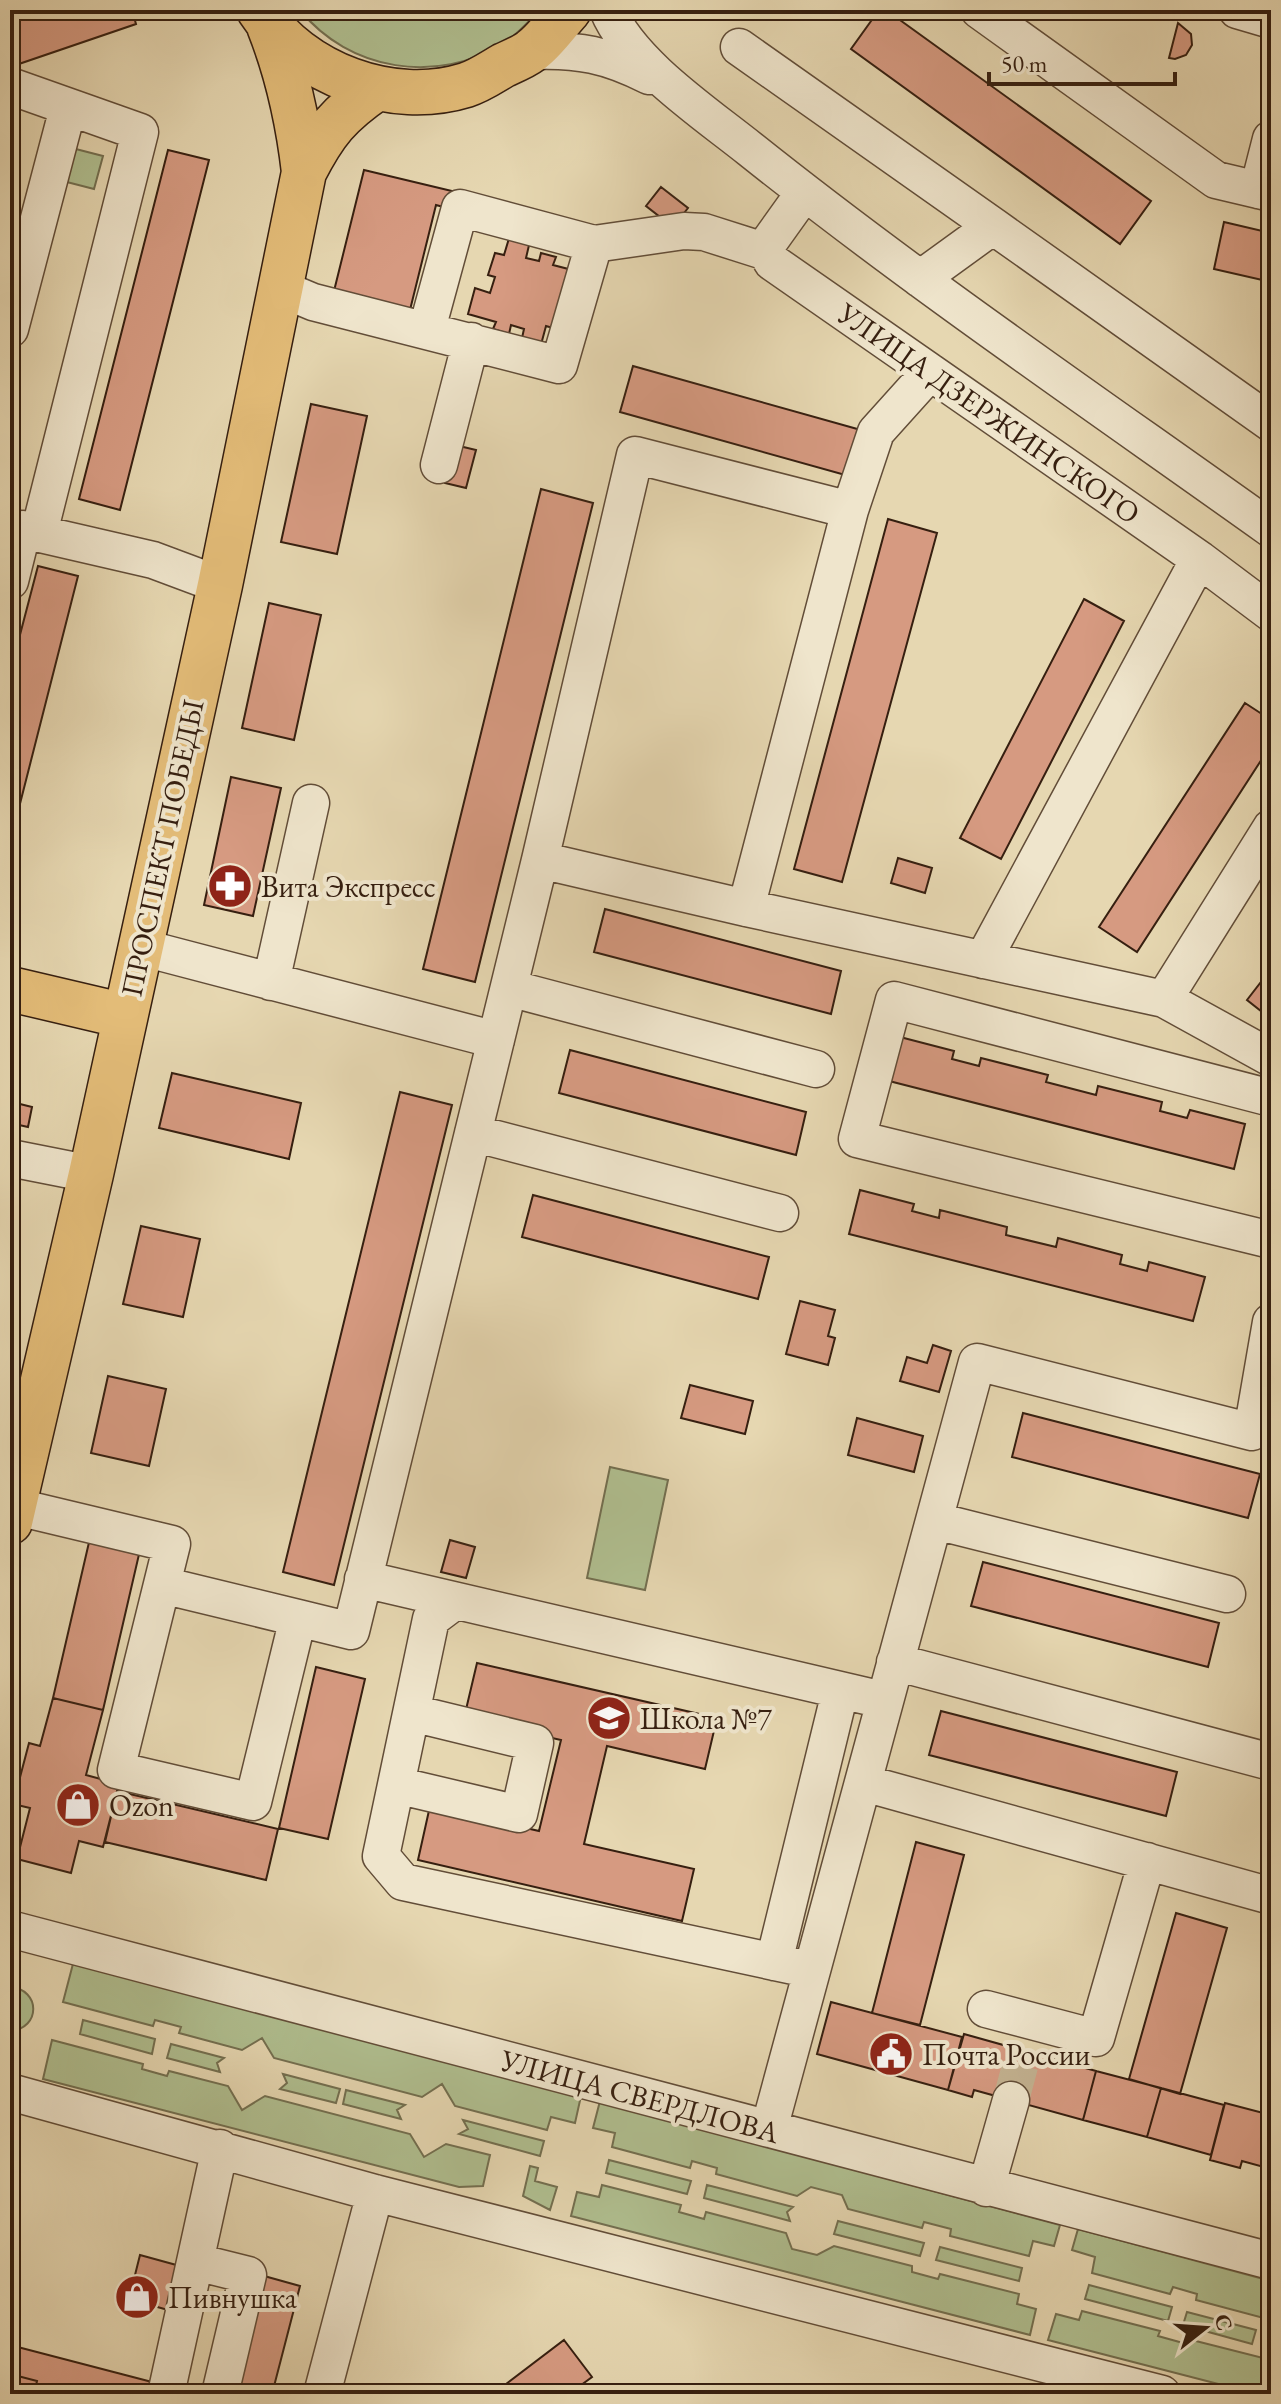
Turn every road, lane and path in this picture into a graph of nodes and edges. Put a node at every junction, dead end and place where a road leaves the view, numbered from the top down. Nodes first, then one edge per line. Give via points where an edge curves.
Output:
1 (569, 10) edge
2 (608, 10) edge
3 (979, 10) edge
4 (1237, 10) edge
5 (264, 17) edge
6 (1271, 20) edge
7 (739, 47) dead end
8 (532, 51) junction
9 (10, 86) edge
10 (377, 88) junction
11 (679, 92) junction
12 (68, 108) junction
13 (1271, 139) edge
14 (304, 172) junction
15 (1264, 191) edge
16 (804, 193) junction
17 (993, 226) junction
18 (594, 244) junction
19 (767, 252) junction
20 (920, 279) junction
21 (282, 289) junction
22 (10, 329) edge
23 (427, 329) junction
24 (471, 341) junction
25 (930, 372) junction
26 (1215, 383) junction
27 (1271, 388) edge
28 (1271, 423) edge
29 (439, 465) dead end
30 (850, 510) junction
31 (1271, 529) edge
32 (24, 530) edge
33 (1199, 559) junction
34 (10, 581) edge
35 (220, 585) junction
36 (1271, 613) edge
37 (311, 803) dead end
38 (1271, 828) edge
39 (540, 860) junction
40 (746, 908) junction
41 (140, 947) junction
42 (983, 960) junction
43 (271, 982) junction
44 (509, 988) junction
45 (10, 989) edge
46 (1164, 999) junction
47 (125, 1016) junction
48 (496, 1040) junction
49 (1271, 1058) edge
50 (816, 1069) dead end
51 (1271, 1098) edge
52 (473, 1133) junction
53 (10, 1158) edge
54 (91, 1174) junction
55 (780, 1213) dead end
56 (1271, 1240) edge
57 (1271, 1322) edge
58 (12, 1514) edge
59 (936, 1521) junction
60 (363, 1579) junction
61 (162, 1585) junction
62 (1227, 1594) dead end
63 (455, 1601) junction
64 (298, 1618) junction
65 (895, 1662) junction
66 (840, 1692) junction
67 (883, 1700) junction
68 (412, 1713) junction
69 (1271, 1762) edge
70 (864, 1783) junction
71 (396, 1785) junction
72 (1147, 1861) junction
73 (1271, 1896) edge
74 (10, 1929) edge
75 (774, 1962) junction
76 (812, 1970) junction
77 (986, 2009) dead end
78 (10, 2092) edge
79 (1011, 2100) tunnel mouth
80 (769, 2129) junction
81 (220, 2148) junction
82 (986, 2188) junction
83 (375, 2193) junction
84 (1271, 2261) edge
85 (196, 2262) junction
86 (166, 2394) edge
87 (220, 2394) edge
88 (322, 2394) edge
89 (1162, 2394) edge

1 - 8 main road
2 - 11 street via 625,43
3 - 15 street via 1216,180
4 - 6 street
5 - 10 main road via 311,61 337,76
5 - 14 main road, ПРОСПЕКТ ПОБЕДЫ via 285,66
7 - 17 street
8 - 10 main road via 467,85 428,92
8 - 11 street via 598,54
9 - 12 street
10 - 14 main road, ПРОСПЕКТ ПОБЕДЫ via 336,120
11 - 16 street
12 - 22 street
12 - 32 street via 140,132
13 - 15 street
14 - 21 main road, ПРОСПЕКТ ПОБЕДЫ
16 - 19 street
16 - 20 street
17 - 20 street
17 - 26 street
18 - 19 street via 684,231
18 - 23 street via 460,208
18 - 24 street via 559,365
19 - 25 street, УЛИЦА ДЗЕРЖИНСКОГО via 772,262
20 - 31 street
21 - 23 street via 313,302
21 - 35 main road, ПРОСПЕКТ ПОБЕДЫ
23 - 24 street
24 - 29 street
25 - 30 street via 876,432
25 - 33 street, УЛИЦА ДЗЕРЖИНСКОГО
26 - 27 street
26 - 28 street
30 - 39 street via 635,455
30 - 40 street
32 - 34 street
32 - 35 street via 153,560
33 - 36 street, УЛИЦА ДЗЕРЖИНСКОГО
33 - 42 street
35 - 41 main road, ПРОСПЕКТ ПОБЕДЫ
37 - 43 street
38 - 46 street
39 - 40 street
39 - 44 street
40 - 42 street
41 - 43 street
41 - 47 main road, ПРОСПЕКТ ПОБЕДЫ
42 - 46 street
43 - 48 street
44 - 48 street
44 - 50 street
45 - 47 main road
46 - 49 street
47 - 54 main road, ПРОСПЕКТ ПОБЕДЫ
48 - 52 street
51 - 56 street via 894,1000 857,1139
52 - 55 street
52 - 60 street
53 - 54 street
54 - 58 main road, ПРОСПЕКТ ПОБЕДЫ
57 - 59 street via 1252,1432 977,1362
58 - 61 street via 172,1544
59 - 62 street
59 - 65 street
60 - 63 street
60 - 64 street via 351,1631
61 - 64 street
61 - 64 street via 116,1770 253,1802
63 - 66 street
63 - 68 street via 431,1619
65 - 67 street
65 - 69 street
66 - 67 street
66 - 75 street
67 - 70 street
68 - 71 street
68 - 71 street via 535,1743 519,1814
70 - 72 street
70 - 76 street
71 - 75 street via 381,1856 403,1882
72 - 73 street
72 - 77 street via 1096,2038 1029,2036
74 - 80 street, УЛИЦА СВЕРДЛОВА
75 - 76 street
76 - 80 street
78 - 81 street
79 - 82 street
80 - 82 street, УЛИЦА СВЕРДЛОВА
81 - 83 street
81 - 85 street
82 - 84 street, УЛИЦА СВЕРДЛОВА
83 - 88 street
83 - 89 street
85 - 86 street
85 - 87 street via 248,2275

